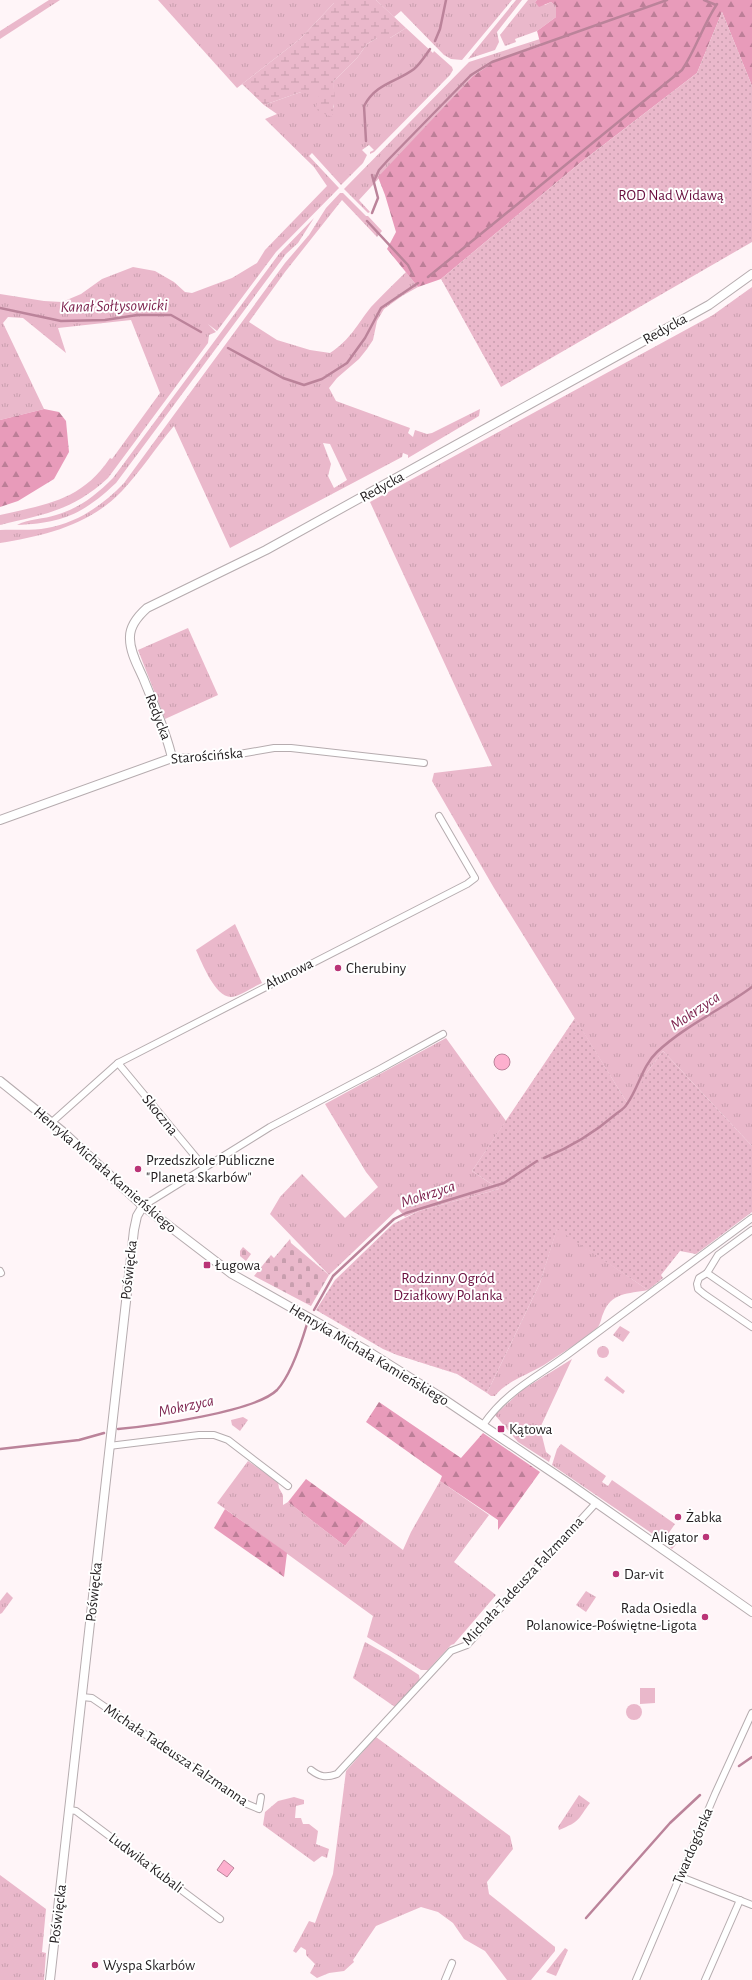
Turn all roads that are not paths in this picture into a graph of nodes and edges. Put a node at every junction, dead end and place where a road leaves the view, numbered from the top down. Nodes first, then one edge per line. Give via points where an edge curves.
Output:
1 (752, 274) edge
2 (172, 758) junction
3 (424, 763) dead end
4 (439, 816) dead end
5 (0, 820) edge
6 (443, 1034) dead end
7 (118, 1063) junction
8 (0, 1081) edge
9 (52, 1122) junction
10 (204, 1167) junction
11 (143, 1206) junction
12 (752, 1218) edge
13 (752, 1230) edge
14 (707, 1273) junction
15 (752, 1304) edge
16 (752, 1327) edge
17 (483, 1425) junction
18 (110, 1446) junction
19 (288, 1486) dead end
20 (596, 1503) junction
21 (752, 1612) edge
22 (82, 1697) junction
23 (752, 1713) edge
24 (310, 1770) dead end
25 (261, 1797) dead end
26 (70, 1810) junction
27 (681, 1877) junction
28 (740, 1900) junction
29 (752, 1905) edge
30 (220, 1919) dead end
31 (452, 1963) dead end
32 (50, 1980) edge
33 (445, 1980) edge
34 (636, 1980) edge
35 (705, 1980) edge

1 - 2 street, Redycka via 709,305 380,488 266,550 147,608 132,626 130,639
2 - 3 street, Starościńska via 228,756 291,748
2 - 5 street, Starościńska
4 - 7 street, Ałunowa via 475,878
6 - 10 street via 270,1127
7 - 9 street, Ałunowa
7 - 10 street, Skoczna
8 - 9 street, Henryka Michała Kamieńskiego
9 - 11 street, Henryka Michała Kamieńskiego
10 - 11 street
11 - 17 street, Henryka Michała Kamieńskiego via 232,1274 384,1361
11 - 18 street, Poświęcka via 136,1216 134,1230
12 - 17 street via 557,1362 509,1394 498,1404
13 - 14 street via 718,1255
14 - 15 street
14 - 16 street via 699,1278 698,1289
17 - 20 street, Henryka Michała Kamieńskiego
18 - 19 street via 199,1436 221,1437
18 - 22 street, Poświęcka
20 - 21 street, Henryka Michała Kamieńskiego
20 - 24 street, Michała Tadeusza Falzmanna via 467,1645 451,1651 337,1774 328,1778
22 - 25 street, Michała Tadeusza Falzmanna via 92,1698 246,1804 259,1809
22 - 26 street, Poświęcka
23 - 27 street, Twardogórska
26 - 30 street, Ludwika Kubali via 76,1811
26 - 32 street, Poświęcka
27 - 28 street
27 - 34 street, Twardogórska
28 - 29 street
28 - 35 street
31 - 33 street

